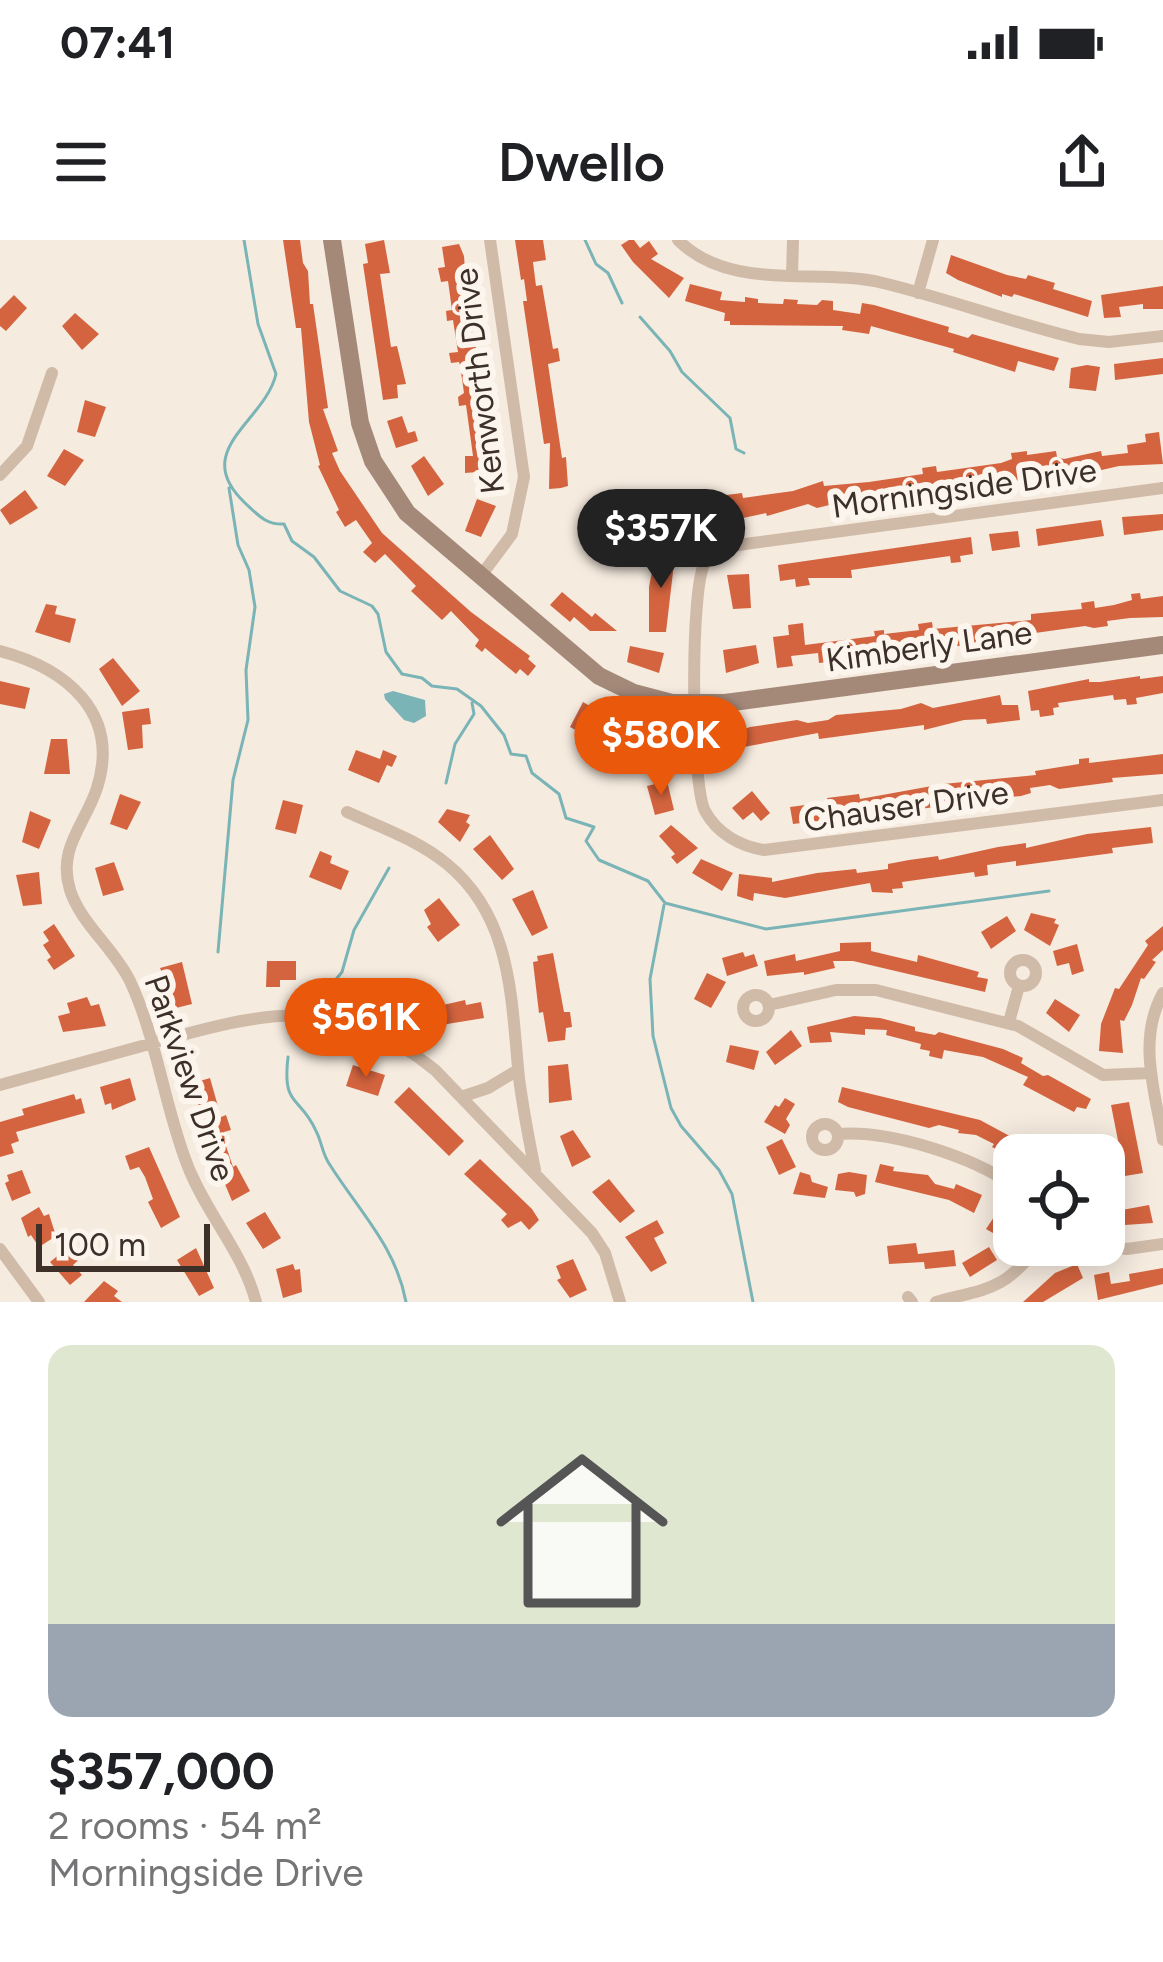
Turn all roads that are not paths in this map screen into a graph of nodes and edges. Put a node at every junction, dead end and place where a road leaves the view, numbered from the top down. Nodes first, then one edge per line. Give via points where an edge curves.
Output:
1 (332, 240) edge
2 (490, 240) edge
3 (678, 240) edge
4 (793, 240) edge
5 (933, 240) edge
6 (792, 276) junction
7 (918, 292) junction
8 (1163, 336) edge
9 (52, 373) dead end
10 (0, 475) edge
11 (1163, 488) edge
12 (480, 577) junction
13 (1163, 645) edge
14 (0, 652) edge
15 (695, 705) junction
16 (1163, 800) edge
17 (347, 812) dead end
18 (1019, 986) dead end
19 (1163, 993) edge
20 (769, 1005) dead end
21 (1009, 1022) junction
22 (152, 1043) junction
23 (518, 1070) junction
24 (1151, 1073) junction
25 (0, 1085) edge
26 (461, 1097) junction
27 (838, 1135) dead end
28 (1163, 1140) edge
29 (535, 1172) junction
30 (993, 1174) edge
31 (1163, 1244) edge
32 (0, 1249) edge
33 (1125, 1249) edge
34 (1023, 1266) edge
35 (39, 1302) edge
36 (256, 1302) edge
37 (620, 1302) edge
38 (936, 1302) edge

1 - 12 street, Kimberly Lane via 360,423 373,460 407,513
2 - 12 street, Kenworth Drive via 524,477 512,534
3 - 6 street via 714,262
4 - 6 street
5 - 7 street
6 - 7 street
7 - 8 street via 1091,341
9 - 10 street via 27,446
11 - 15 street, Morningside Drive via 717,551 699,574
12 - 15 street, Kimberly Lane via 599,676 634,693
13 - 15 street, Kimberly Lane
14 - 22 street, Parkview Drive via 63,677 95,720 100,772 67,850 67,878 77,907 132,985
15 - 16 street, Chauser Drive via 699,797 717,827 752,848
17 - 23 street via 425,849 479,897 508,965
18 - 21 street
19 - 24 street via 1148,1037
20 - 21 street via 862,988
21 - 24 street via 1103,1075
22 - 25 street
22 - 26 street via 266,1014 316,1014 398,1043
22 - 36 street, Parkview Drive via 195,1186
23 - 26 street
23 - 29 street
24 - 28 street
26 - 29 street
27 - 30 street via 965,1159
29 - 37 street via 592,1233
31 - 33 street
32 - 35 street
34 - 38 street via 997,1287

